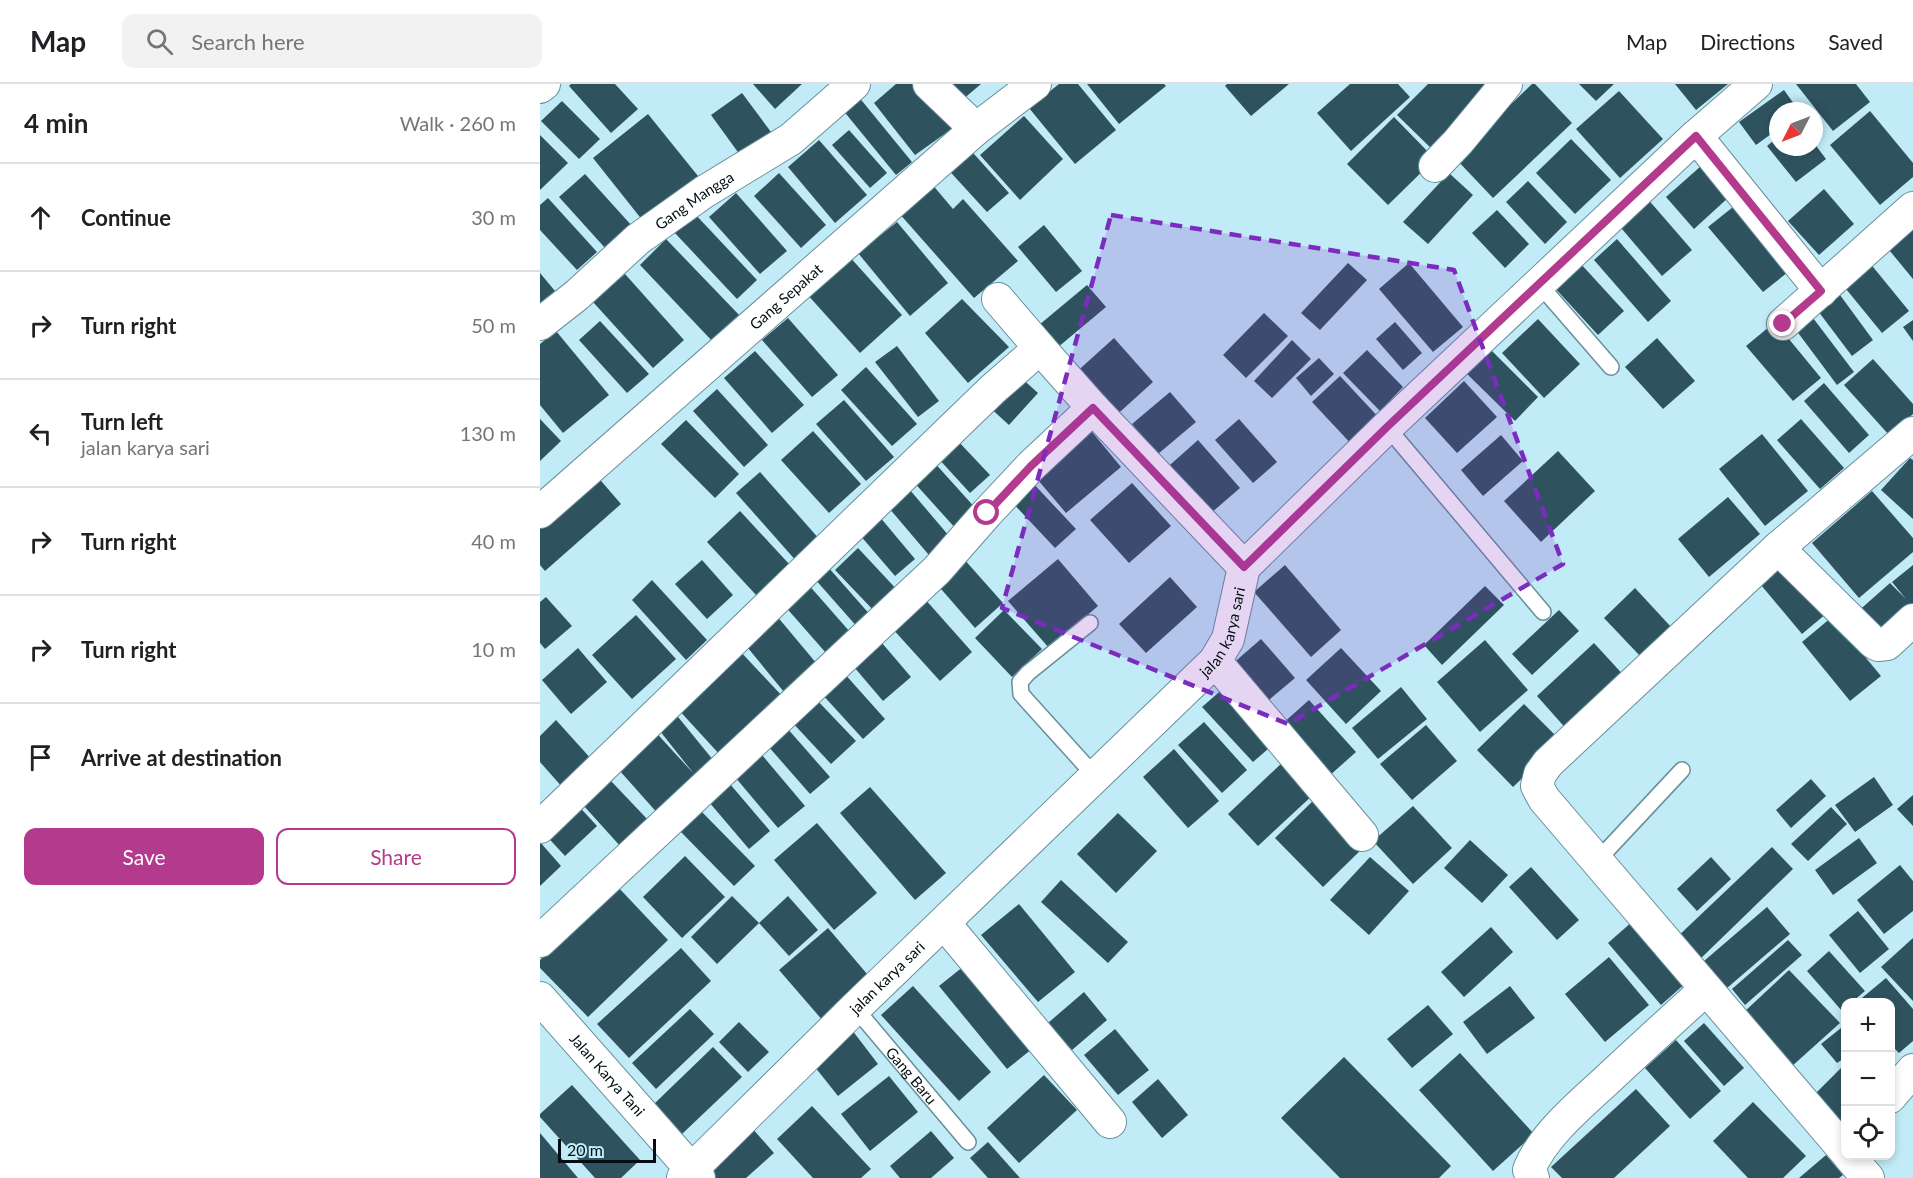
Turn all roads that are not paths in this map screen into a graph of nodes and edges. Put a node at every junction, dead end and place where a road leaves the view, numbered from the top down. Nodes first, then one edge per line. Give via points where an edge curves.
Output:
1 (544, 84) edge
2 (854, 84) edge
3 (928, 84) edge
4 (1035, 84) edge
5 (1506, 84) edge
6 (1756, 84) edge
7 (540, 87) edge
8 (976, 129) junction
9 (1696, 136) junction
10 (1435, 165) dead end
11 (1913, 208) edge
12 (1539, 284) junction
13 (1821, 291) junction
14 (998, 299) dead end
15 (540, 324) edge
16 (1783, 324) dead end
17 (1040, 348) junction
18 (1611, 367) dead end
19 (1093, 408) junction
20 (1387, 427) junction
21 (1913, 433) edge
22 (540, 512) edge
23 (1778, 548) junction
24 (1244, 567) junction
25 (1543, 612) dead end
26 (1913, 620) edge
27 (1090, 623) dead end
28 (1215, 661) junction
29 (1682, 770) dead end
30 (1095, 776) junction
31 (540, 827) edge
32 (1362, 835) dead end
33 (1596, 862) junction
34 (944, 923) junction
35 (540, 941) edge
36 (1706, 989) junction
37 (541, 1003) edge
38 (855, 1008) junction
39 (1913, 1070) edge
40 (1895, 1091) edge
41 (1110, 1122) dead end
42 (968, 1142) dead end
43 (1841, 1146) edge
44 (1853, 1160) edge
45 (692, 1175) edge
46 (1533, 1178) edge
47 (1868, 1178) edge

1 - 7 street
2 - 15 street, Gang Mangga via 791,139 704,192 638,239
3 - 8 street
4 - 8 street, Gang Sepakat
5 - 10 street
6 - 9 street, jalan karya sari
8 - 22 street, Gang Sepakat
9 - 12 street, jalan karya sari
9 - 13 street
11 - 13 street
12 - 18 lane
12 - 20 street, jalan karya sari
13 - 16 street
14 - 17 street
17 - 19 street
17 - 31 street
19 - 24 street
19 - 35 street via 1031,466 937,570
20 - 24 street, jalan karya sari
20 - 25 lane
21 - 23 street
23 - 26 street via 1878,645 1887,644
23 - 33 street via 1540,774 1537,786 1544,799
24 - 28 street, jalan karya sari via 1228,639
27 - 30 lane via 1020,682 1022,694
28 - 30 street, jalan karya sari
28 - 32 street
29 - 33 lane
30 - 34 street, jalan karya sari
33 - 36 street
34 - 38 street, jalan karya sari
34 - 41 street
36 - 43 street
36 - 46 street via 1576,1108 1532,1162 1529,1170
37 - 45 street, Jalan Karya Tani
38 - 42 lane, Gang Baru
38 - 45 street, jalan karya sari
39 - 40 street
44 - 47 street

